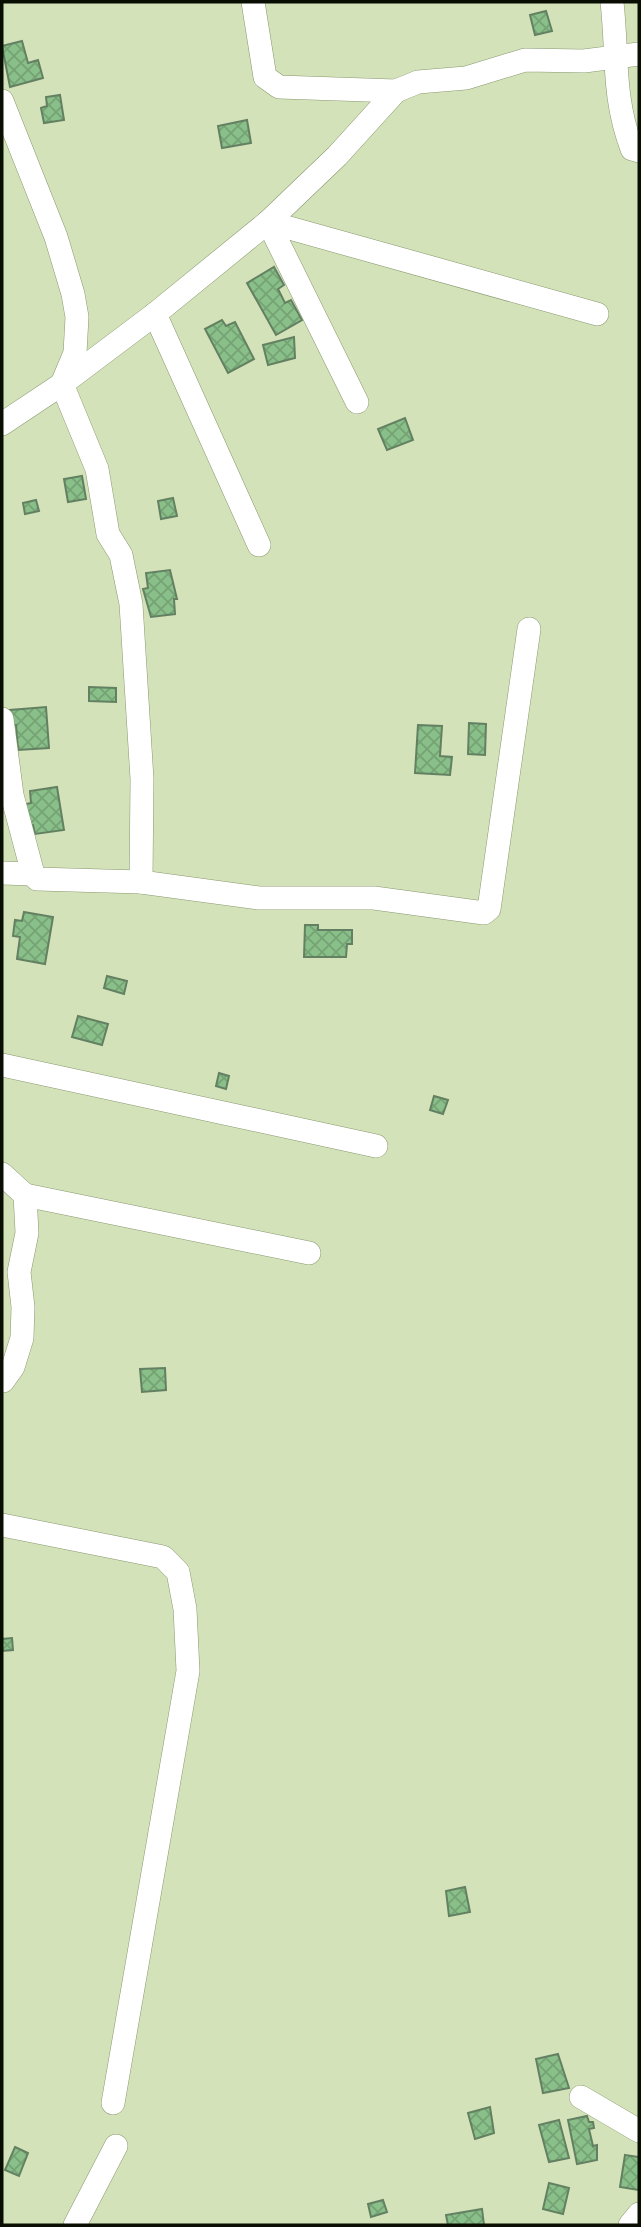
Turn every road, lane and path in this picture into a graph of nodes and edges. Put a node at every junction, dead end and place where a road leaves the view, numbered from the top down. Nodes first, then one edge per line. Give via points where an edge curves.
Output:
1 (253, 2) edge
2 (612, 2) edge
3 (639, 54) edge
4 (613, 57) junction
5 (396, 91) junction
6 (2, 101) edge
7 (639, 151) edge
8 (268, 222) junction
9 (155, 314) junction
10 (597, 314) dead end
11 (62, 384) junction
12 (357, 402) dead end
13 (2, 421) edge
14 (259, 545) dead end
15 (529, 629) dead end
16 (2, 719) edge
17 (2, 873) edge
18 (33, 874) junction
19 (141, 882) junction
20 (2, 1065) edge
21 (376, 1146) dead end
22 (2, 1174) edge
23 (25, 1195) junction
24 (309, 1253) dead end
25 (2, 1381) edge
26 (2, 1397) edge
27 (2, 1525) edge
28 (581, 2097) dead end
29 (113, 2102) dead end
30 (639, 2131) edge
31 (116, 2146) dead end
32 (639, 2214) edge
33 (75, 2225) edge
34 (630, 2225) edge

1 - 5 street via 265,77 279,87
2 - 4 street
3 - 4 street
4 - 5 street via 525,60 466,78 418,82
4 - 7 street via 621,119 632,149
5 - 8 street
6 - 11 street via 74,294 75,353
8 - 9 street
8 - 10 street
8 - 12 street
9 - 11 street
9 - 14 street
11 - 13 street
11 - 19 street via 97,469 108,534 121,555 131,604 142,779
15 - 19 street via 489,909 484,913 374,898 259,898
16 - 18 street via 12,795
17 - 18 street
18 - 19 street via 37,879
20 - 21 street
22 - 23 street
23 - 24 street
23 - 25 street via 27,1233 19,1272 22,1338 13,1367
25 - 26 street
27 - 29 street via 163,1557 178,1572 188,1671
28 - 30 street
31 - 33 street
32 - 34 street

